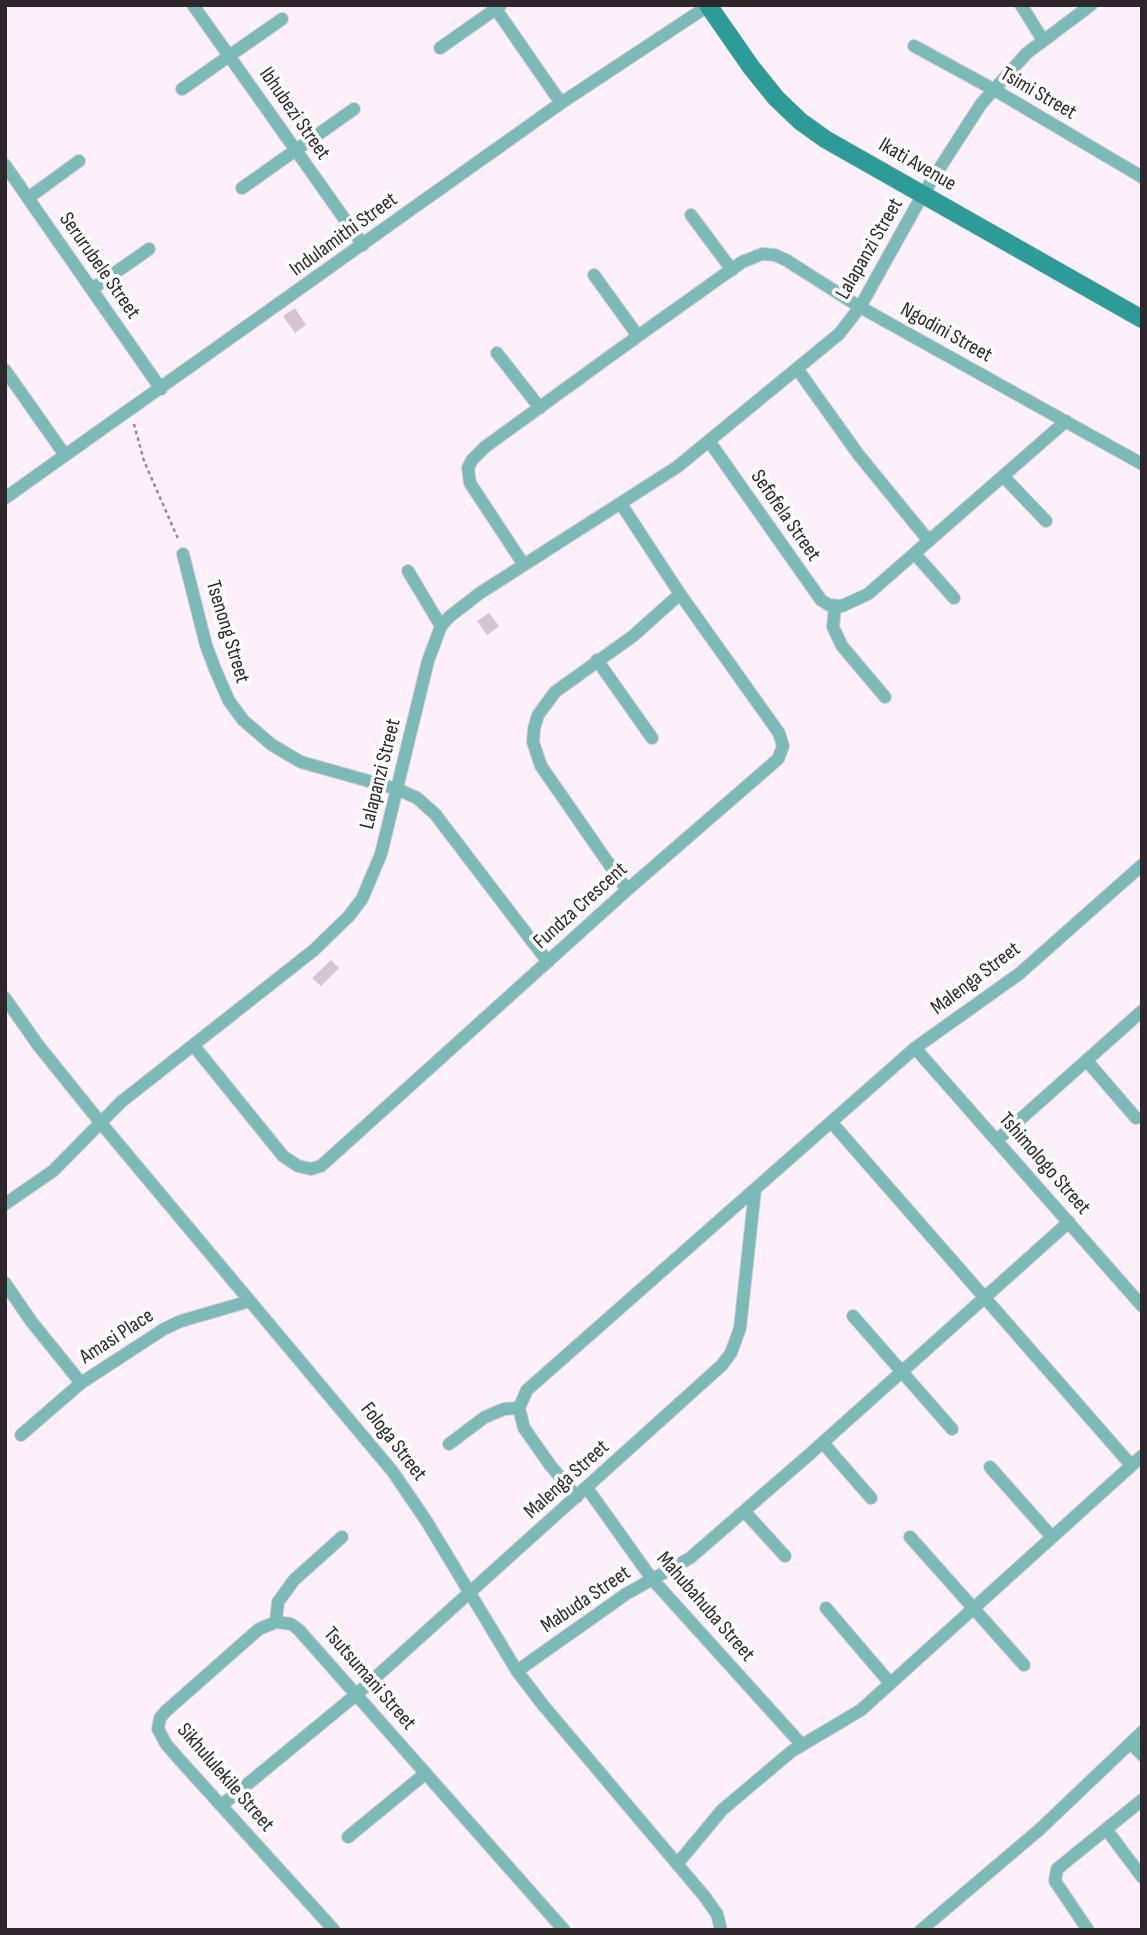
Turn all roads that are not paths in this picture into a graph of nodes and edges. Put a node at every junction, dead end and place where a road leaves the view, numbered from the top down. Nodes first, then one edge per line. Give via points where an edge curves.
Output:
1 (193, 5) edge
2 (1021, 5) edge
3 (1091, 5) edge
4 (708, 6) edge
5 (497, 7) edge
6 (282, 19) dead end
7 (1043, 40) junction
8 (914, 46) dead end
9 (440, 48) dead end
10 (229, 56) junction
11 (182, 89) dead end
12 (993, 89) junction
13 (561, 103) junction
14 (354, 109) dead end
15 (296, 150) junction
16 (79, 161) dead end
17 (5, 165) edge
18 (1142, 177) edge
19 (242, 188) dead end
20 (923, 194) junction
21 (28, 198) junction
22 (691, 215) dead end
23 (363, 245) junction
24 (149, 249) dead end
25 (732, 270) junction
26 (594, 275) dead end
27 (92, 289) junction
28 (860, 307) junction
29 (1142, 319) edge
30 (638, 335) junction
31 (497, 353) dead end
32 (5, 370) edge
33 (798, 370) junction
34 (162, 389) junction
35 (540, 408) junction
36 (1066, 421) junction
37 (709, 441) junction
38 (65, 455) junction
39 (1142, 464) edge
40 (1003, 475) junction
41 (5, 498) edge
42 (621, 504) junction
43 (1046, 521) dead end
44 (929, 541) junction
45 (183, 554) road end
46 (915, 554) junction
47 (524, 565) junction
48 (408, 571) dead end
49 (680, 594) junction
50 (954, 598) dead end
51 (835, 607) junction
52 (441, 626) junction
53 (597, 660) junction
54 (886, 696) dead end
55 (652, 738) dead end
56 (397, 789) junction
57 (1142, 865) edge
58 (627, 890) junction
59 (548, 962) junction
60 (5, 998) edge
61 (1142, 1011) edge
62 (194, 1046) junction
63 (915, 1048) junction
64 (1087, 1061) junction
65 (1136, 1118) dead end
66 (100, 1122) junction
67 (832, 1122) junction
68 (997, 1140) junction
69 (755, 1191) junction
70 (5, 1204) edge
71 (1069, 1222) junction
72 (5, 1283) edge
73 (985, 1298) junction
74 (250, 1301) junction
75 (1142, 1306) edge
76 (853, 1316) dead end
77 (902, 1370) junction
78 (81, 1383) junction
79 (519, 1408) junction
80 (952, 1429) dead end
81 (21, 1434) dead end
82 (823, 1443) junction
83 (449, 1444) dead end
84 (1136, 1461) edge
85 (990, 1467) dead end
86 (582, 1493) junction
87 (871, 1498) dead end
88 (744, 1511) junction
89 (1052, 1536) junction
90 (342, 1537) dead end
91 (910, 1537) dead end
92 (785, 1556) dead end
93 (652, 1579) junction
94 (469, 1592) junction
95 (975, 1607) junction
96 (826, 1608) dead end
97 (276, 1622) junction
98 (1024, 1665) dead end
99 (517, 1671) junction
100 (890, 1684) junction
101 (357, 1694) junction
102 (1142, 1732) edge
103 (1131, 1743) junction
104 (802, 1745) junction
105 (1142, 1755) edge
106 (426, 1773) junction
107 (1142, 1800) edge
108 (222, 1805) junction
109 (1106, 1829) junction
110 (348, 1837) dead end
111 (678, 1863) junction
112 (1142, 1877) edge
113 (560, 1928) edge
114 (334, 1930) edge
115 (721, 1930) edge
116 (921, 1930) edge
117 (1088, 1930) edge

1 - 10 street, Ibhubezi Street
2 - 7 street
3 - 7 street, Lalapanzi Street
4 - 13 street, Indulamithi Street
4 - 20 street, Ikati Avenue via 751,67 800,121
5 - 9 street
5 - 13 street
6 - 10 street
7 - 12 street, Lalapanzi Street
8 - 12 street, Tsimi Street
10 - 11 street
10 - 15 street, Ibhubezi Street
12 - 18 street, Tsimi Street
12 - 20 street, Lalapanzi Street
13 - 23 street, Indulamithi Street
14 - 15 street
15 - 19 street
15 - 23 street, Ibhubezi Street
16 - 21 street
17 - 21 street, Serurubele Street
20 - 28 street, Lalapanzi Street
20 - 29 street, Ikati Avenue
21 - 27 street, Serurubele Street
22 - 25 street
23 - 34 street, Indulamithi Street
24 - 27 street
25 - 28 street, Ngodini Street via 762,254 775,255
25 - 30 street, Ngodini Street
26 - 30 street
27 - 34 street, Serurubele Street
28 - 33 street, Lalapanzi Street via 839,334
28 - 36 street, Ngodini Street
30 - 35 street, Ngodini Street
31 - 35 street
32 - 38 street
33 - 37 street, Lalapanzi Street
33 - 44 street
34 - 38 street, Indulamithi Street
35 - 47 street, Ngodini Street via 478,454 468,468 475,493
36 - 39 street, Ngodini Street
36 - 40 street
37 - 42 street, Lalapanzi Street
37 - 51 street, Sefofela Street via 810,587
38 - 41 street, Indulamithi Street
40 - 43 street
40 - 44 street
42 - 47 street, Lalapanzi Street
42 - 49 street, Fundza Crescent
44 - 46 street
45 - 56 street, Tsenong Street via 215,669 243,720 301,762
46 - 50 street
46 - 51 street via 868,594
47 - 52 street, Lalapanzi Street via 463,605
48 - 52 street
49 - 53 street via 647,625
49 - 58 street, Fundza Crescent via 779,733 783,746 775,764
51 - 54 street via 834,627 842,646
52 - 56 street, Lalapanzi Street
53 - 55 street
53 - 58 street via 545,703 533,742 549,779
56 - 59 street, Tsenong Street via 435,814
56 - 62 street, Lalapanzi Street via 381,854 362,899 349,916 314,950
57 - 63 street, Malenga Street via 1019,974
58 - 59 street, Fundza Crescent
59 - 62 street, Fundza Crescent via 321,1166 291,1163 283,1156
60 - 66 street, Fologa Street
61 - 64 street
62 - 66 street, Lalapanzi Street
63 - 67 street, Malenga Street
63 - 68 street, Tshimologo Street
64 - 65 street
64 - 68 street
66 - 70 street, Lalapanzi Street via 53,1171
66 - 74 street, Fologa Street
67 - 69 street, Malenga Street
67 - 73 street
68 - 71 street, Tshimologo Street
69 - 79 street via 536,1381
69 - 86 street, Malenga Street via 740,1328 731,1353
71 - 73 street, Mabuda Street
71 - 75 street, Tshimologo Street
72 - 78 street
73 - 77 street, Mabuda Street
73 - 84 street
74 - 78 street, Amasi Place via 172,1324
74 - 94 street, Fologa Street via 393,1472
76 - 77 street
77 - 80 street
77 - 82 street, Mabuda Street
78 - 81 street, Amasi Place
79 - 83 street via 485,1417
79 - 86 street, Mahubahuba Street via 524,1428 550,1465
82 - 87 street
82 - 88 street, Mabuda Street
84 - 89 street
85 - 89 street
86 - 93 street, Mahubahuba Street
86 - 94 street, Malenga Street
88 - 92 street
88 - 93 street, Mabuda Street via 690,1558
89 - 95 street
90 - 97 street via 294,1580 278,1602
91 - 95 street
93 - 99 street, Mabuda Street
93 - 104 street, Mahubahuba Street
94 - 99 street, Fologa Street
94 - 101 street, Malenga Street
95 - 98 street
95 - 100 street
96 - 100 street
97 - 101 street, Tsutsumani Street via 299,1629
97 - 108 street, Sikhululekile Street via 259,1629 158,1722 166,1744
99 - 111 street, Fologa Street
100 - 104 street via 861,1710
101 - 106 street, Tsutsumani Street
101 - 108 street, Malenga Street
102 - 103 street
103 - 105 street
103 - 116 street via 1049,1821
104 - 111 street via 722,1810
106 - 110 street
106 - 113 street, Tsutsumani Street
107 - 109 street
108 - 114 street, Sikhululekile Street
109 - 112 street
109 - 117 street via 1057,1869 1055,1881
111 - 115 street, Fologa Street via 717,1914

